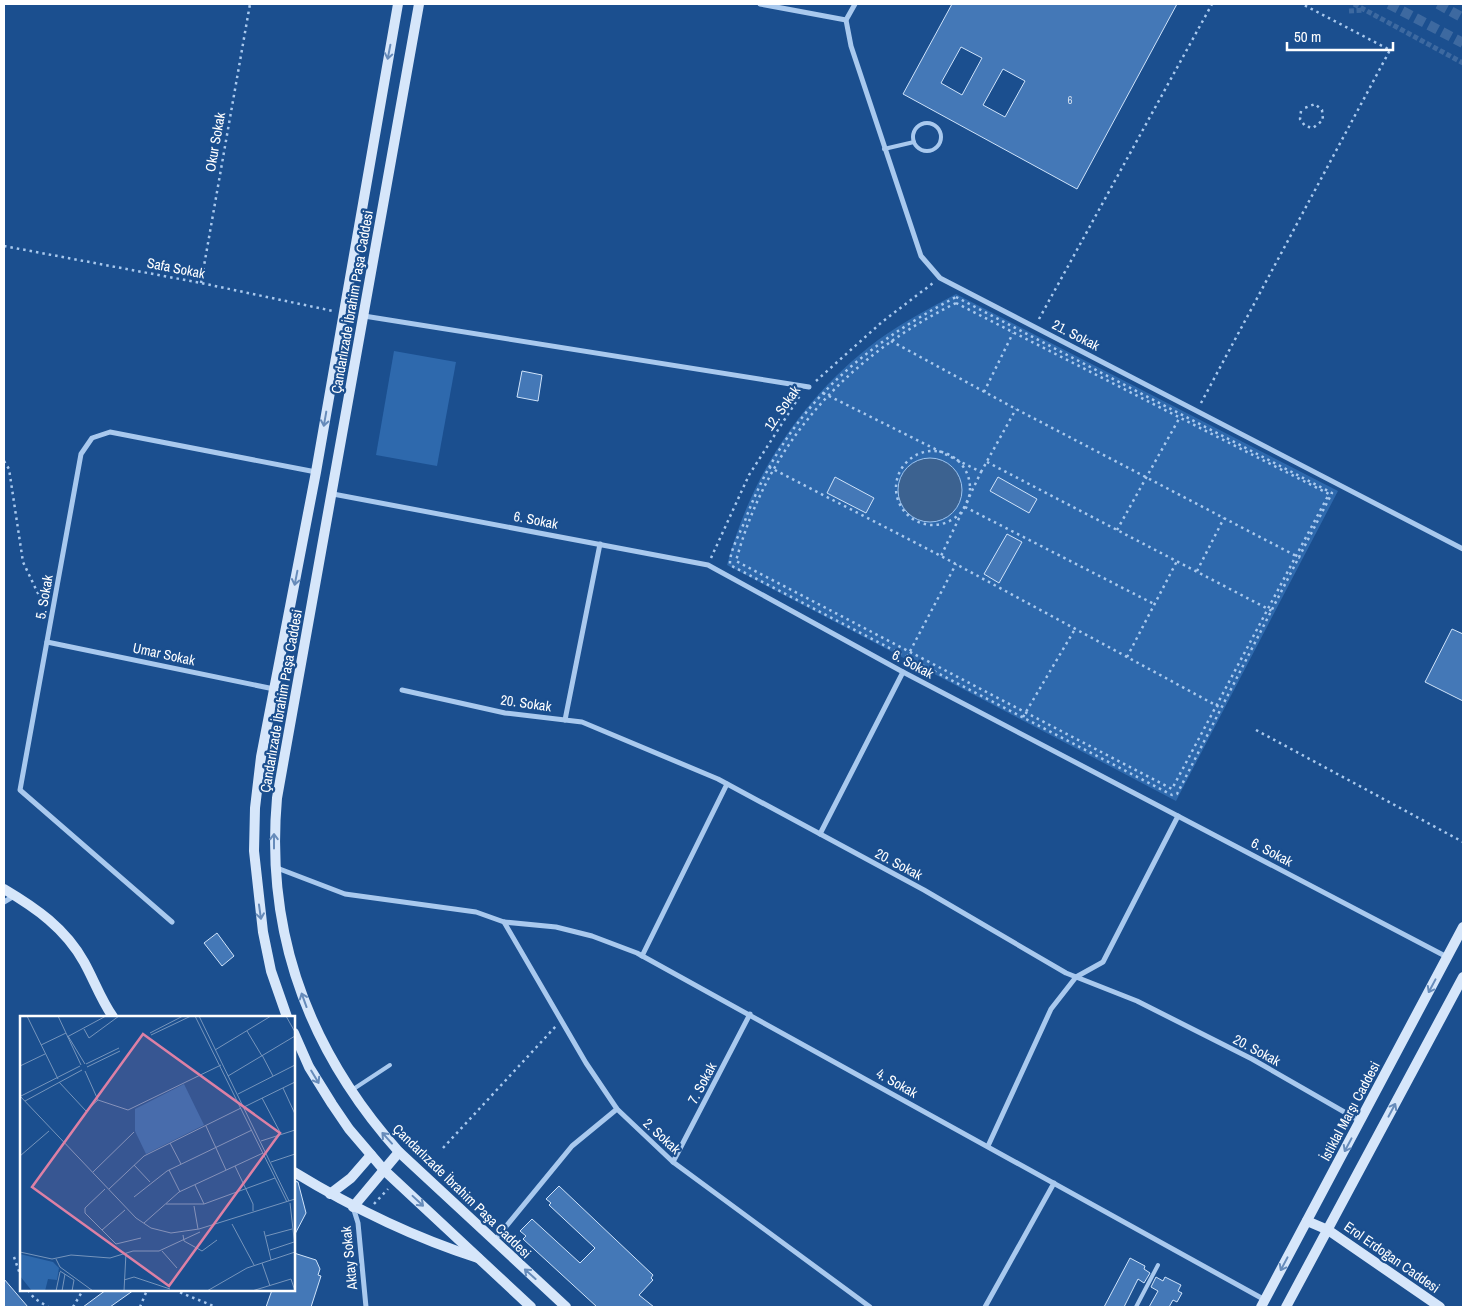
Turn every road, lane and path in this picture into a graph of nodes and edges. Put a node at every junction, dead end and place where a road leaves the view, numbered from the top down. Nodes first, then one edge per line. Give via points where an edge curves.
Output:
1 (250, 4) edge
2 (398, 4) edge
3 (419, 4) edge
4 (760, 4) edge
5 (855, 4) edge
6 (1212, 4) edge
7 (1302, 4) edge
8 (846, 20) junction
9 (1301, 110) joint
10 (914, 142) junction
11 (884, 149) junction
12 (4, 246) edge
13 (940, 278) junction
14 (201, 283) junction
15 (344, 314) junction
16 (364, 316) junction
17 (1035, 327) junction
18 (1015, 328) junction
19 (1013, 332) junction
20 (886, 338) junction
21 (890, 340) junction
22 (809, 387) junction
23 (984, 392) junction
24 (823, 393) junction
25 (827, 395) junction
26 (1016, 409) junction
27 (1197, 411) junction
28 (1181, 416) junction
29 (947, 454) junction
30 (4, 461) edge
31 (987, 462) junction
32 (769, 467) junction
33 (774, 470) junction
34 (316, 472) junction
35 (981, 472) junction
36 (1147, 478) junction
37 (333, 494) junction
38 (965, 507) junction
39 (1224, 518) junction
40 (1117, 530) junction
41 (600, 544) junction
42 (1463, 548) edge
43 (941, 556) junction
44 (1296, 556) junction
45 (1300, 558) junction
46 (1177, 561) junction
47 (956, 564) junction
48 (708, 565) junction
49 (1197, 571) junction
50 (1154, 604) junction
51 (1268, 608) junction
52 (1272, 610) junction
53 (51, 619) junction
54 (1075, 629) junction
55 (47, 642) junction
56 (909, 652) junction
57 (907, 657) junction
58 (1127, 657) junction
59 (903, 672) junction
60 (275, 689) junction
61 (402, 690) dead end
62 (1217, 706) junction
63 (1221, 708) junction
64 (1026, 713) junction
65 (1023, 717) junction
66 (566, 720) junction
67 (1256, 730) dead end
68 (727, 784) junction
69 (1178, 816) junction
70 (820, 834) junction
71 (1463, 842) edge
72 (274, 867) junction
73 (4, 889) edge
74 (14, 895) junction
75 (4, 902) edge
76 (172, 922) dead end
77 (504, 922) junction
78 (1463, 927) edge
79 (642, 956) junction
80 (1447, 957) junction
81 (1463, 976) edge
82 (1076, 977) junction
83 (750, 1014) junction
84 (112, 1016) edge
85 (287, 1016) edge
86 (553, 1028) dead end
87 (295, 1035) edge
88 (390, 1065) dead end
89 (351, 1092) junction
90 (617, 1109) junction
91 (1361, 1122) junction
92 (988, 1146) junction
93 (443, 1148) dead end
94 (399, 1152) junction
95 (371, 1155) junction
96 (673, 1162) junction
97 (384, 1170) junction
98 (295, 1173) edge
99 (1054, 1183) junction
100 (389, 1188) dead end
101 (330, 1194) junction
102 (353, 1206) junction
103 (372, 1206) dead end
104 (1307, 1221) junction
105 (1328, 1230) junction
106 (494, 1241) junction
107 (14, 1258) dead end
108 (481, 1258) junction
109 (1158, 1265) dead end
110 (20, 1274) edge
111 (29, 1291) edge
112 (82, 1291) edge
113 (147, 1291) edge
114 (176, 1291) edge
115 (1263, 1303) edge
116 (48, 1307) edge
117 (73, 1307) edge
118 (140, 1307) edge
119 (216, 1307) edge
120 (366, 1307) edge
121 (531, 1307) edge
122 (566, 1307) edge
123 (870, 1307) edge
124 (985, 1307) edge
125 (1136, 1307) edge
126 (1286, 1307) edge
127 (1440, 1307) edge

1 - 14 path, Okur Sokak
2 -> 15 main road, Çandarlızade İbrahim Paşa Caddesi
3 - 16 main road, Çandarlızade İbrahim Paşa Caddesi
4 - 8 street
5 - 8 street
6 - 17 path
7 - 27 path via 1390,50
8 - 11 street, 21. Sokak via 851,46
9 - 9 path via 1300,119 1305,126 1313,128 1323,120 1322,110 1315,104
10 - 10 lane via 925,150 934,149 941,138 939,129 932,123 919,126 914,133
10 - 11 lane
11 - 13 street, 21. Sokak via 921,256
12 - 14 path, Safa Sokak
13 - 17 street, 21. Sokak
13 - 22 path, 12. Sokak via 882,322
14 - 15 path, Safa Sokak
15 -> 34 main road, Çandarlızade İbrahim Paşa Caddesi
16 - 22 street
16 - 37 main road, Çandarlızade İbrahim Paşa Caddesi
17 - 27 street, 21. Sokak
18 - 19 path
18 - 20 path via 956,298
18 - 28 path
19 - 21 path via 956,303
19 - 23 path
19 - 28 path
20 - 21 path
20 - 24 path via 852,364
21 - 23 path
21 - 25 path
22 - 48 path, 12. Sokak via 800,395 749,475
23 - 26 path
24 - 25 path
24 - 32 path via 791,432
25 - 29 path
25 - 33 path
26 - 31 path
26 - 36 path
27 - 42 street, 21. Sokak
28 - 36 path
28 - 44 path via 1328,494
28 - 45 path via 1332,493
29 - 35 path
29 - 38 path via 962,465 966,473 970,490
29 - 38 path via 929,451 912,458 900,471 897,496 905,511 918,522 927,524 944,523
30 - 53 path via 9,469 23,562
31 - 35 path
31 - 40 path
32 - 33 path
32 - 57 path via 754,496 730,565
33 - 43 path
33 - 56 path via 750,519 736,561
34 - 53 street, 5. Sokak via 110,432 92,438 81,454
34 -> 60 main road, Çandarlızade İbrahim Paşa Caddesi
35 - 38 path
36 - 39 path
36 - 40 path
37 - 41 street, 6. Sokak
72 -> 37 main road, Çandarlızade İbrahim Paşa Caddesi via 277,798
38 - 43 path
38 - 50 path
39 - 44 path
39 - 49 path
40 - 46 path
41 - 48 street, 6. Sokak
41 - 66 street
43 - 47 path
44 - 45 path
44 - 51 path
45 - 52 path
46 - 49 path
46 - 50 path
47 - 54 path
47 - 56 path
48 - 59 street, 6. Sokak
49 - 51 path
50 - 58 path
51 - 52 path
51 - 62 path
52 - 63 path
53 - 55 street, 5. Sokak
54 - 58 path
54 - 64 path
55 - 60 street, Umar Sokak
55 - 76 street, 5. Sokak via 20,790
56 - 57 path
56 - 64 path
57 - 65 path
58 - 62 path
59 - 69 street, 6. Sokak
59 - 70 street
60 -> 85 main road, Çandarlızade İbrahim Paşa Caddesi via 260,766 254,851 263,932 271,971
61 - 66 street, 20. Sokak via 504,713
62 - 63 path
62 - 64 path via 1172,789
63 - 65 path via 1176,794 1172,795
64 - 65 path
66 - 68 street, 20. Sokak via 582,722
67 - 71 path
68 - 70 street, 20. Sokak
68 - 79 street
69 - 80 street, 6. Sokak
69 - 82 street via 1103,962
70 - 82 street, 20. Sokak
72 - 77 street, 4. Sokak via 345,894 476,912
89 -> 72 main road, Çandarlızade İbrahim Paşa Caddesi via 320,1040 299,985 283,929
73 - 74 main road
74 - 75 street
74 - 84 main road via 61,930 84,963
77 - 79 street, 4. Sokak via 556,927 592,936
77 - 90 street, 2. Sokak via 586,1063
78 - 80 main road, İstiklal Marşı Caddesi
79 - 83 street, 4. Sokak
80 -> 91 main road, İstiklal Marşı Caddesi
105 -> 81 main road
82 - 91 street, 20. Sokak via 1146,1005 1252,1059
82 - 92 street via 1051,1008
83 - 92 street, 4. Sokak
83 - 96 street, 7. Sokak
86 - 93 path
87 -> 95 main road via 332,1104
88 - 89 lane
94 -> 89 main road, Çandarlızade İbrahim Paşa Caddesi
90 - 96 street, 2. Sokak
90 - 106 street via 572,1146
91 -> 104 main road, İstiklal Marşı Caddesi
92 - 99 street, 4. Sokak
94 - 97 main road
94 - 106 main road, Çandarlızade İbrahim Paşa Caddesi
95 - 97 main road
95 - 101 main road via 351,1178
96 - 123 street, 2. Sokak
97 - 102 main road
97 -> 108 main road
98 - 101 main road
99 - 115 street, 4. Sokak
99 - 124 street
100 - 103 path
101 - 102 main road
102 - 108 main road via 429,1242
102 - 120 street, Aktay Sokak via 358,1223
104 - 105 main road, Erol Erdoğan Caddesi
104 -> 115 main road, İstiklal Marşı Caddesi
105 - 126 main road
105 - 127 main road, Erol Erdoğan Caddesi
122 -> 106 main road, Çandarlızade İbrahim Paşa Caddesi
107 - 110 path
108 - 121 main road
109 - 125 lane
111 - 116 path
112 - 117 path
113 - 118 path
114 - 119 path

